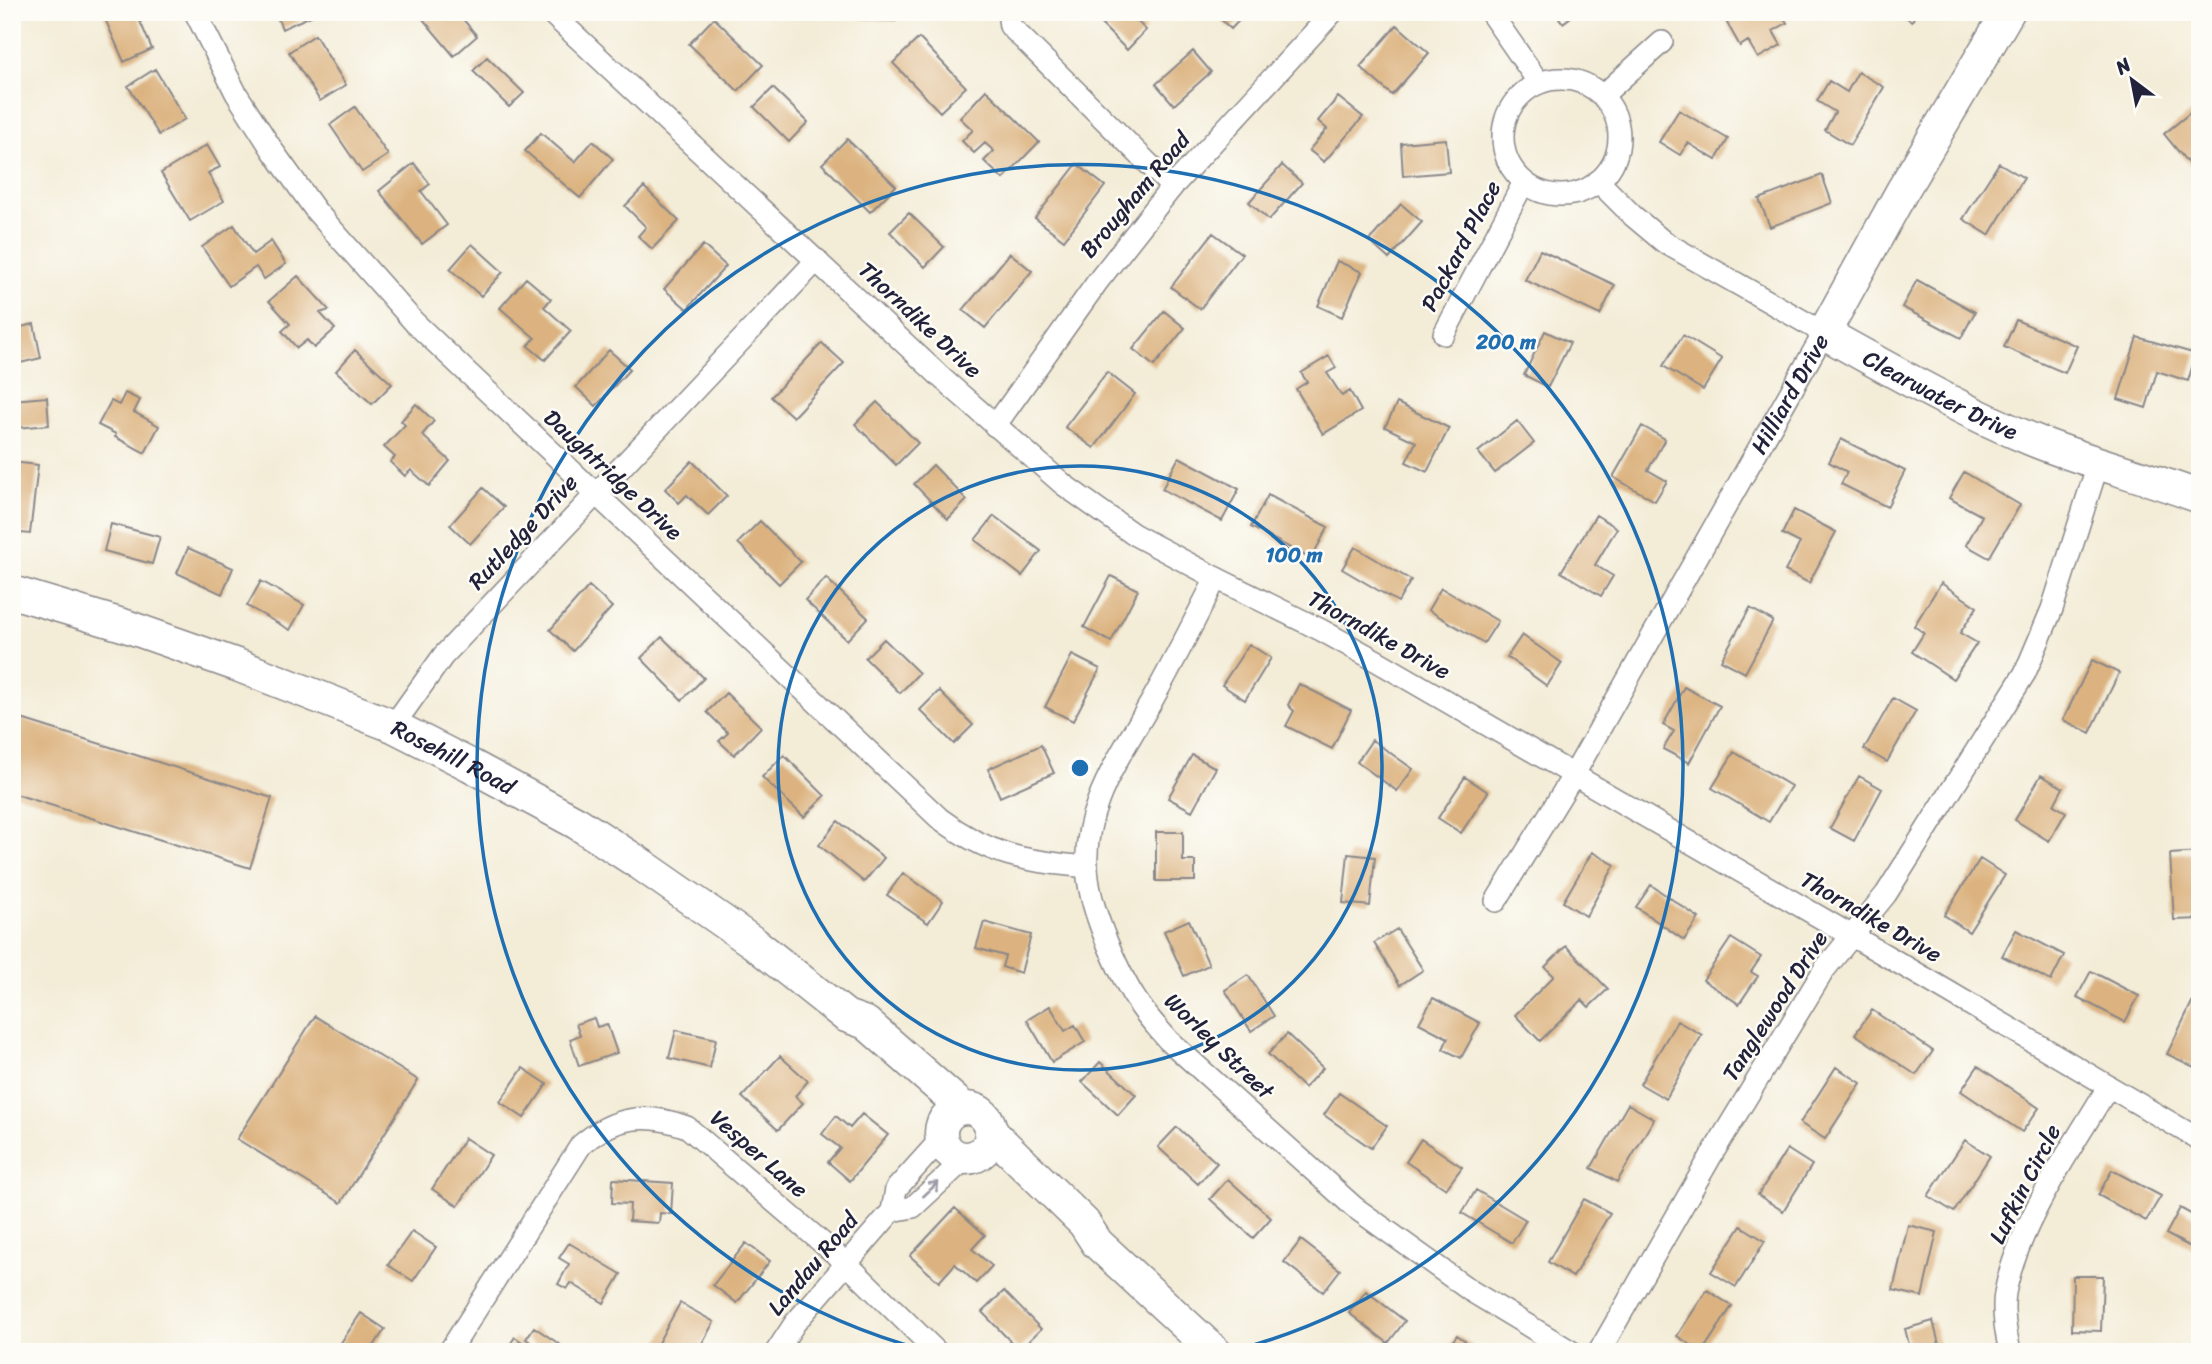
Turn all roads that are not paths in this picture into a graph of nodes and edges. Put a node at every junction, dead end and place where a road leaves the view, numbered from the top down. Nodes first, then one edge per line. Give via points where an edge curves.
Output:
1 (195, 12) edge
2 (550, 12) edge
3 (1008, 12) edge
4 (1333, 12) edge
5 (1490, 12) edge
6 (2008, 12) edge
7 (1662, 42) dead end
8 (1539, 83) junction
9 (1602, 96) junction
10 (1598, 181) junction
11 (1524, 182) junction
12 (1172, 187) junction
13 (817, 260) junction
14 (1444, 334) dead end
15 (1824, 334) junction
16 (995, 426) junction
17 (2098, 464) junction
18 (595, 493) junction
19 (2200, 497) edge
20 (1216, 578) junction
21 (12, 592) edge
22 (393, 726) junction
23 (1573, 776) junction
24 (1087, 867) junction
25 (1496, 901) dead end
26 (1852, 936) junction
27 (846, 1016) junction
28 (2108, 1087) junction
29 (964, 1108) junction
30 (941, 1134) junction
31 (2200, 1140) edge
32 (977, 1149) junction
33 (892, 1211) junction
34 (846, 1264) junction
35 (449, 1352) edge
36 (776, 1352) edge
37 (937, 1352) edge
38 (1215, 1352) edge
39 (1572, 1352) edge
40 (1599, 1352) edge
41 (2010, 1352) edge

1 - 18 street, Daughtridge Drive via 236,93 316,211 414,322
2 - 13 street, Thorndike Drive
3 - 12 street via 1010,26
4 - 12 street, Brougham Road
5 - 8 street
6 - 15 main road, Hilliard Drive
7 - 9 street
8 - 9 street via 1573,80
8 - 11 street via 1522,94 1503,128 1511,167
9 - 10 street via 1611,107 1619,133 1614,160
10 - 11 street via 1561,195
10 - 15 street, Clearwater Drive via 1664,242
11 - 14 street, Packard Place
12 - 16 street, Brougham Road via 1098,281
13 - 16 street, Thorndike Drive
13 - 18 street, Rutledge Drive
15 - 17 main road, Clearwater Drive via 1968,411
15 - 23 street, Hilliard Drive
16 - 20 street, Thorndike Drive via 1110,520
17 - 19 main road, Clearwater Drive
17 - 26 street, Tanglewood Drive via 2052,609 2025,673 1886,894
18 - 22 street, Rutledge Drive via 443,656
18 - 24 street, Daughtridge Drive via 961,835 1011,857
20 - 23 street, Thorndike Drive via 1332,636
20 - 24 street, Worley Street via 1098,801
21 - 22 main road, Rosehill Road via 182,645
22 - 27 main road, Rosehill Road via 577,823 754,943
23 - 25 street, Hilliard Drive
23 - 26 street, Thorndike Drive
24 - 39 street, Worley Street via 1096,919 1126,985 1168,1040 1354,1208 1471,1291
26 - 28 street, Thorndike Drive
26 - 40 street, Tanglewood Drive via 1824,970
27 - 29 main road, Rosehill Road via 866,1023
27 - 30 main road, Rosehill Road via 852,1031 923,1093 933,1106
28 - 31 street, Thorndike Drive
28 - 41 street, Lufkin Circle via 2017,1251 2005,1295
29 - 30 main road via 948,1115
29 - 32 main road via 985,1117
30 - 32 main road via 950,1153
30 - 33 street, Landau Road via 896,1189
33 -> 32 street, Landau Road via 913,1207
32 - 38 main road via 1084,1223 1097,1243
33 - 34 street, Landau Road
34 - 35 street, Vesper Lane via 687,1127 656,1118 629,1120 603,1129 581,1146
34 - 36 street, Landau Road
34 - 37 street, Vesper Lane

